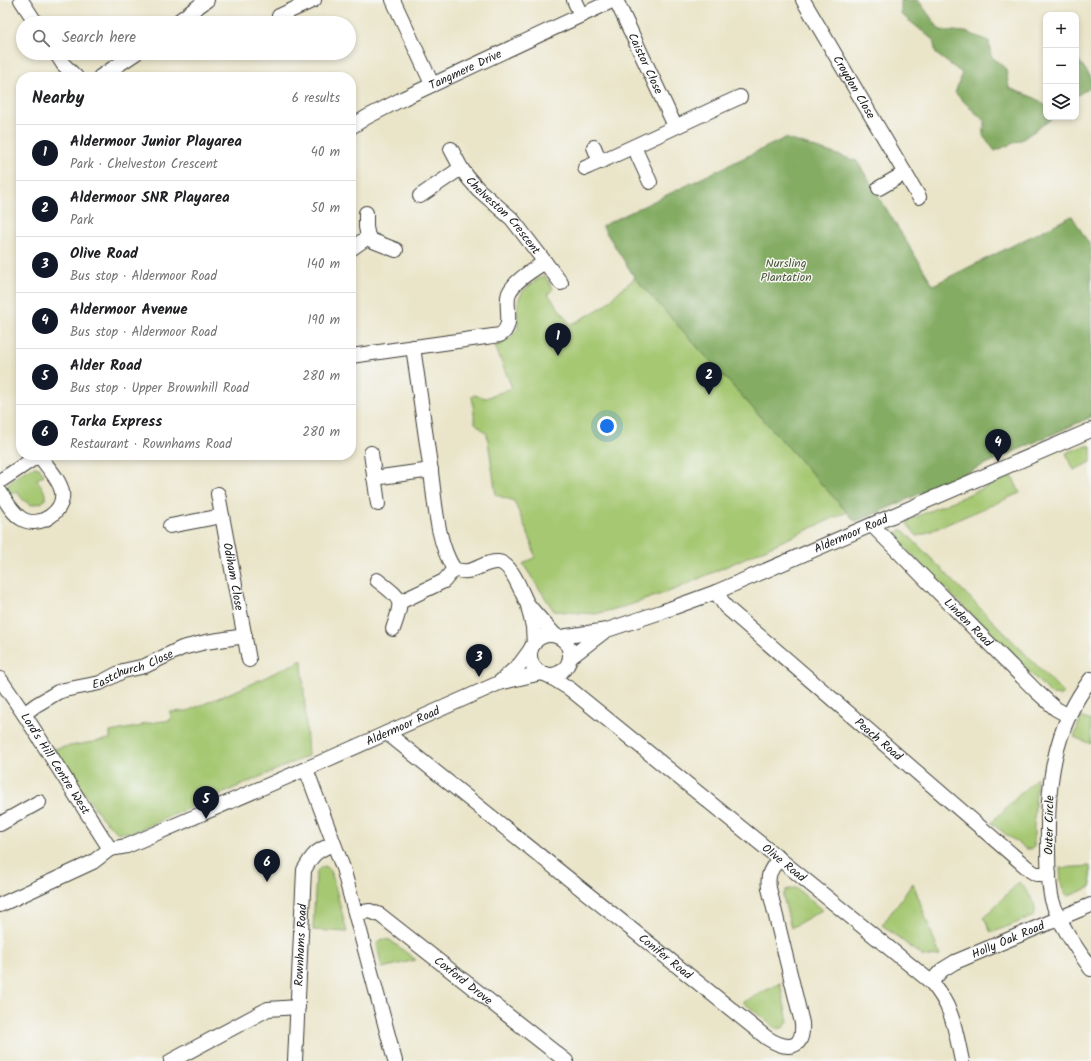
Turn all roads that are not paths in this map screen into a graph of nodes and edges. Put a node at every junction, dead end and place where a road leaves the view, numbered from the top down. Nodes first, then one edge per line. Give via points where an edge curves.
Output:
1 (21, 0) edge
2 (207, 0) edge
3 (314, 0) edge
4 (393, 0) edge
5 (574, 0) edge
6 (615, 0) edge
7 (803, 0) edge
8 (581, 15) junction
9 (31, 16) edge
10 (185, 16) edge
11 (279, 16) dead end
12 (60, 60) edge
13 (126, 60) edge
14 (71, 72) edge
15 (108, 72) edge
16 (432, 84) junction
17 (740, 97) dead end
18 (356, 124) edge
19 (675, 126) junction
20 (594, 147) dead end
21 (634, 147) junction
22 (451, 149) dead end
23 (600, 162) junction
24 (461, 168) junction
25 (585, 168) dead end
26 (905, 173) junction
27 (650, 182) dead end
28 (879, 188) dead end
29 (420, 196) dead end
30 (919, 197) dead end
31 (366, 213) dead end
32 (368, 237) junction
33 (356, 245) edge
34 (396, 250) dead end
35 (545, 262) junction
36 (560, 283) dead end
37 (413, 348) junction
38 (356, 355) edge
39 (1091, 430) edge
40 (370, 453) dead end
41 (32, 460) edge
42 (43, 460) edge
43 (431, 470) junction
44 (374, 478) junction
45 (0, 481) edge
46 (0, 492) edge
47 (218, 494) dead end
48 (378, 504) dead end
49 (222, 516) junction
50 (872, 525) junction
51 (170, 526) dead end
52 (454, 569) junction
53 (377, 580) dead end
54 (716, 592) junction
55 (400, 602) junction
56 (528, 604) junction
57 (393, 628) dead end
58 (607, 630) junction
59 (245, 636) junction
60 (558, 636) junction
61 (532, 646) junction
62 (250, 660) dead end
63 (570, 661) junction
64 (544, 674) junction
65 (0, 679) edge
66 (1091, 679) edge
67 (499, 683) junction
68 (570, 689) junction
69 (24, 714) junction
70 (1069, 716) junction
71 (387, 733) junction
72 (306, 769) junction
73 (39, 802) dead end
74 (0, 824) edge
75 (333, 844) junction
76 (110, 849) junction
77 (779, 858) junction
78 (1049, 874) junction
79 (0, 905) edge
80 (1091, 906) edge
81 (356, 913) junction
82 (1060, 918) junction
83 (1091, 969) edge
84 (930, 982) junction
85 (298, 1007) junction
86 (562, 1060) edge
87 (171, 1061) edge
88 (295, 1061) edge
89 (395, 1061) edge
90 (962, 1061) edge

1 - 9 street
2 - 10 street
3 - 11 street
4 - 16 street
5 - 8 street
6 - 8 street, Tangmere Drive
6 - 19 street, Caistor Close
7 - 26 street, Croydon Close
8 - 16 street, Tangmere Drive
12 - 14 street
13 - 15 street
16 - 18 street, Tangmere Drive
17 - 19 street
19 - 21 street
20 - 23 street
21 - 23 street
21 - 27 street
22 - 24 street, Chelveston Crescent
23 - 25 street
24 - 29 street, Chelveston Crescent
24 - 35 street, Chelveston Crescent via 479,190 512,220
26 - 28 street
26 - 30 street, Croydon Close
31 - 32 street
32 - 33 street
32 - 34 street
35 - 36 street, Chelveston Crescent
35 - 37 street, Chelveston Crescent via 511,289 507,299 508,322 504,333
37 - 38 street, Chelveston Crescent
37 - 43 street
39 - 50 street, Aldermoor Road
40 - 44 street
41 - 45 street
42 - 46 street via 62,491 59,506 46,519 36,522 20,518
43 - 44 street
43 - 52 street via 442,536
44 - 48 street
47 - 49 street, Odiham Close
49 - 51 street
49 - 59 street, Odiham Close
50 - 54 street, Aldermoor Road
50 - 70 street, Linden Road via 1035,690 1056,709
52 - 55 street via 444,581
52 - 56 street via 465,572 495,562 505,564
53 - 55 street
54 - 58 street, Aldermoor Road
54 - 78 street, Peach Road via 726,606 1031,871 1036,874
55 - 57 street via 400,610
56 - 60 street
56 - 61 street via 533,628
58 - 60 street, Aldermoor Road
58 - 63 street, Aldermoor Road
59 - 62 street, Odiham Close
59 - 69 street, Eastchurch Close via 182,648 145,666 123,671 100,683 58,692
60 - 61 street via 543,636
60 - 63 street via 570,648
61 - 64 street via 532,663
61 - 67 street, Aldermoor Road via 520,664
63 - 64 street via 559,673
63 - 68 street
64 - 67 street, Aldermoor Road
64 - 68 street, Olive Road
65 - 69 street, Lord's Hill Centre West
66 - 70 street, Outer Circle
67 - 71 street, Aldermoor Road
68 - 77 street, Olive Road
69 - 76 street, Lord's Hill Centre West
70 - 78 street, Outer Circle via 1057,750 1049,788
71 - 72 street, Aldermoor Road
71 - 77 street, Conifer Road via 767,1038 775,1043 790,1046 796,1044 803,1034 769,888 768,878
72 - 75 street
72 - 76 street, Aldermoor Road via 128,846
73 - 74 street
75 - 81 street
75 - 85 street, Rownhams Road via 311,856 304,870
76 - 79 street via 93,862
77 - 84 street, Olive Road
78 - 82 street, Outer Circle via 1052,899
80 - 82 street, Holly Oak Road
81 - 86 street, Coxford Drove via 370,911 380,915
81 - 89 street
82 - 83 street, Outer Circle
82 - 84 street, Holly Oak Road via 955,962
84 - 90 street, Olive Road via 949,1010
85 - 87 street via 268,1009
85 - 88 street, Rownhams Road

